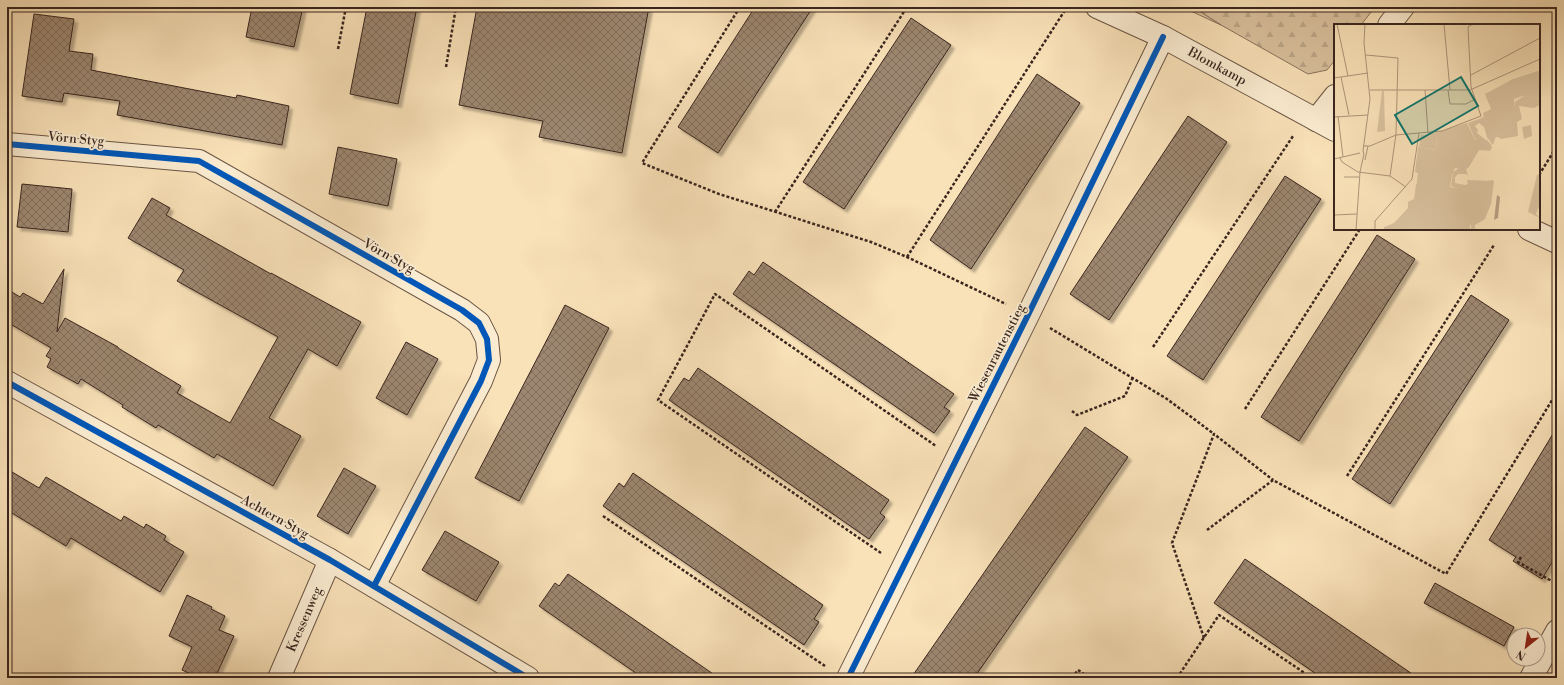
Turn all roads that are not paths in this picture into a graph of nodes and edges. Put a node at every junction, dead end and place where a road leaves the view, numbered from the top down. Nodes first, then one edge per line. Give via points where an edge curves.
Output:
1 (1098, 7) edge
2 (1403, 7) edge
3 (1390, 24) edge
4 (1163, 37) junction
5 (1334, 98) edge
6 (1319, 122) edge
7 (7, 144) edge
8 (1531, 230) edge
9 (1557, 242) edge
10 (7, 382) edge
11 (330, 560) junction
12 (374, 586) junction
13 (1557, 631) edge
14 (279, 678) edge
15 (528, 678) edge
16 (848, 678) edge
17 (1531, 678) edge

1 - 4 street, Blomkamp
2 - 3 street
4 - 6 street, Blomkamp
4 - 16 street, Wiesenrautenstieg
5 - 6 street
7 - 12 street, Vörn Styg via 199,161 462,310 479,323 487,339 489,360 481,381
8 - 9 street
10 - 11 street, Achtern Styg
11 - 12 street, Achtern Styg
11 - 14 street, Kressenweg
12 - 15 street, Achtern Styg
13 - 17 street

